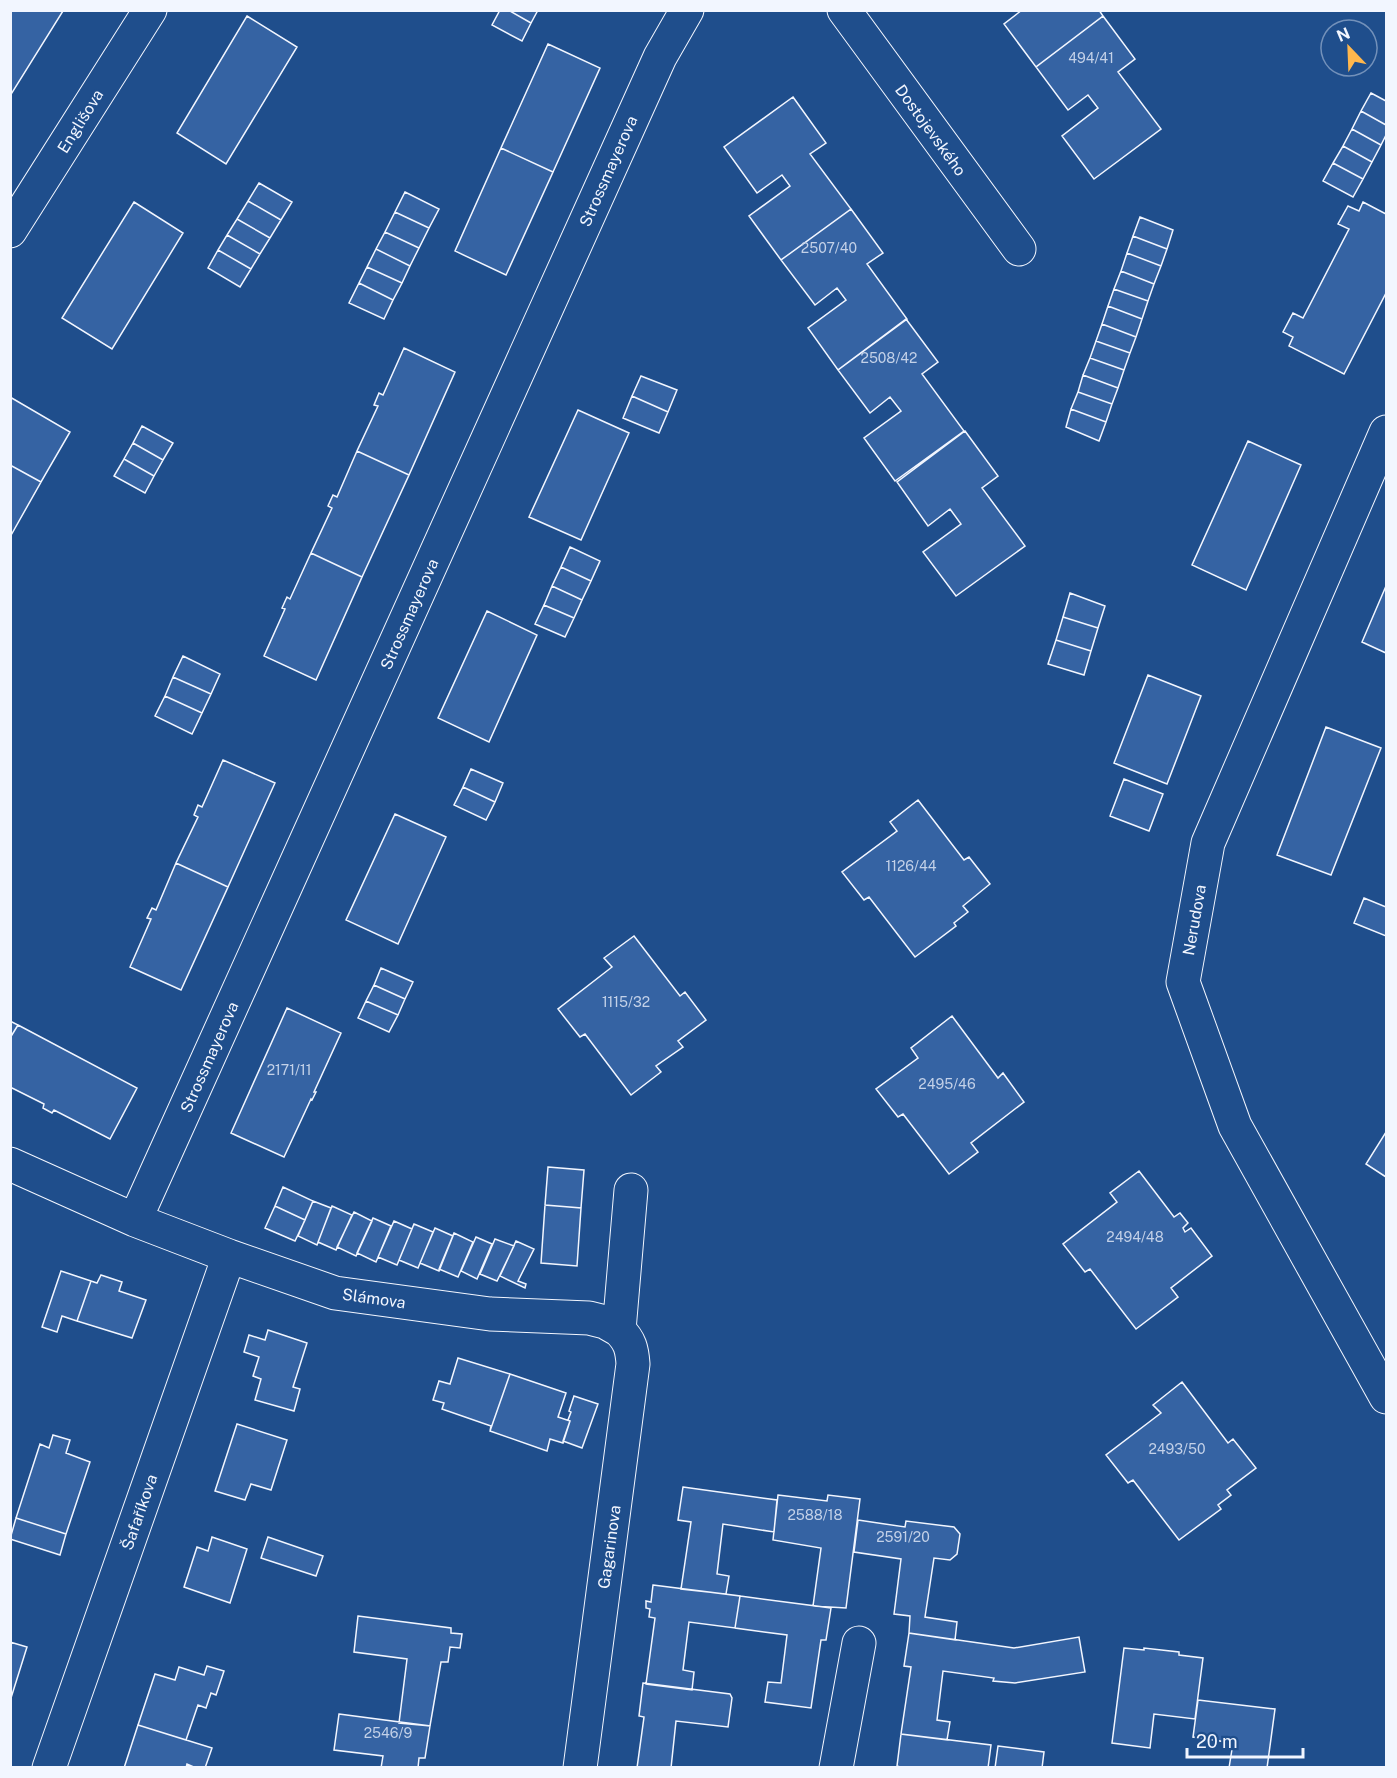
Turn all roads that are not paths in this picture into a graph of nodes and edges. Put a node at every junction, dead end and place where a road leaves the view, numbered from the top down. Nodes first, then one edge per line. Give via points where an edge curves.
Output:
1 (150, 10) edge
2 (687, 10) edge
3 (844, 10) edge
4 (10, 231) edge
5 (1019, 249) dead end
6 (1386, 432) edge
7 (10, 1164) edge
8 (631, 1190) dead end
9 (135, 1220) junction
10 (229, 1256) junction
11 (619, 1330) junction
12 (1381, 1375) edge
13 (859, 1643) dead end
14 (49, 1767) edge
15 (580, 1767) edge
16 (836, 1767) edge

1 - 4 street, Englišova
2 - 9 street, Strossmayerova via 655,68
3 - 5 street, Dostojevského
6 - 12 street, Nerudova via 1208,843 1183,982 1235,1126
7 - 9 street, Slámova
8 - 11 street
9 - 10 street, Slámova
10 - 11 street, Slámova via 335,1293 490,1314 589,1318
10 - 14 street, Šafaříkova
11 - 15 street, Gagarinova via 632,1349 633,1364
13 - 16 street

